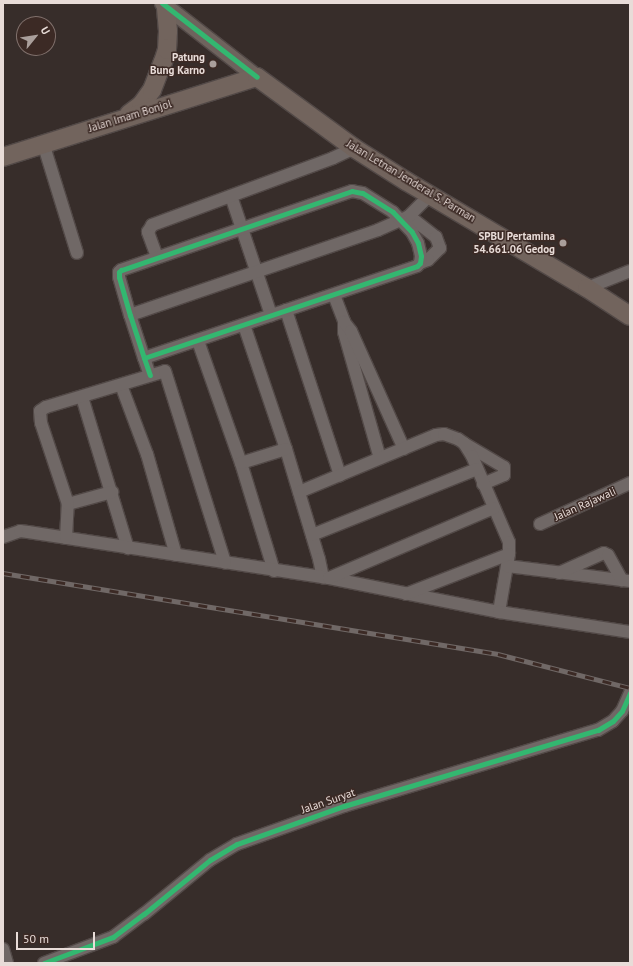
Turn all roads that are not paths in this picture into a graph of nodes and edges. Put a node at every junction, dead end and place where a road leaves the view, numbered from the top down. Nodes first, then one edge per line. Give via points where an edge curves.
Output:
1 (164, 4) edge
2 (258, 78) junction
3 (124, 118) junction
4 (42, 143) junction
5 (354, 148) junction
6 (3, 157) edge
7 (231, 196) junction
8 (429, 196) junction
9 (409, 216) junction
10 (241, 229) junction
11 (77, 253) dead end
12 (157, 257) junction
13 (420, 264) junction
14 (630, 271) edge
15 (256, 272) junction
16 (587, 288) junction
17 (334, 295) junction
18 (286, 310) junction
19 (130, 315) junction
20 (271, 315) junction
21 (630, 316) edge
22 (344, 321) junction
23 (244, 325) junction
24 (198, 341) junction
25 (159, 354) junction
26 (144, 358) junction
27 (165, 371) junction
28 (150, 375) junction
29 (121, 385) junction
30 (82, 397) junction
31 (464, 443) junction
32 (286, 449) junction
33 (404, 449) junction
34 (380, 458) junction
35 (241, 463) junction
36 (477, 469) junction
37 (340, 475) junction
38 (630, 483) edge
39 (483, 484) junction
40 (112, 492) junction
41 (299, 492) junction
42 (68, 504) junction
43 (494, 508) junction
44 (540, 524) dead end
45 (312, 535) junction
46 (3, 537) edge
47 (66, 538) junction
48 (128, 548) junction
49 (176, 555) junction
50 (508, 560) junction
51 (225, 563) junction
52 (274, 571) junction
53 (558, 574) junction
54 (326, 578) junction
55 (626, 581) edge
56 (406, 594) junction
57 (499, 612) junction
58 (630, 632) edge
59 (630, 693) edge
60 (3, 948) edge
61 (7, 963) edge
62 (44, 963) edge

1 - 2 main road
1 - 3 highway via 168,31 167,50 160,70 152,90 141,104
2 - 3 highway, Jalan Imam Bonjol
2 - 5 highway, Jalan Letnan Jenderal S. Parman
3 - 4 highway, Jalan Imam Bonjol
4 - 6 highway, Jalan Imam Bonjol
4 - 11 street
5 - 7 street
5 - 8 highway, Jalan Letnan Jenderal S. Parman
7 - 10 street
7 - 12 street via 152,225 148,232
8 - 9 street
8 - 16 highway, Jalan Letnan Jenderal S. Parman
9 - 10 street via 383,205 362,192 352,191
9 - 13 street via 421,256
9 - 13 street via 436,237 440,248
9 - 15 street via 353,239
10 - 12 street
10 - 15 street
12 - 19 street via 119,272
13 - 17 street
14 - 16 street
15 - 19 street
15 - 20 street
16 - 21 highway, Jalan Letnan Jenderal S. Parman
17 - 18 street
17 - 22 street
18 - 20 street
18 - 37 street
19 - 26 street
20 - 23 street
22 - 33 street via 351,331
22 - 34 street via 344,332
23 - 24 street
23 - 32 street
24 - 25 street
24 - 35 street
25 - 26 street
25 - 27 street
26 - 28 street
27 - 28 street
27 - 51 street
28 - 29 street
29 - 30 street
29 - 49 street via 147,454
30 - 40 street
30 - 42 street via 40,410 41,423
31 - 33 street via 444,434
31 - 36 street
31 - 39 street via 504,467 504,475
32 - 35 street
32 - 41 street
33 - 34 street
34 - 37 street
35 - 52 street
36 - 39 street
36 - 45 street
37 - 41 street
38 - 44 street, Jalan Rajawali
39 - 43 street
40 - 42 street
40 - 48 street
41 - 45 street
42 - 47 street
43 - 50 street via 509,542
43 - 54 street
45 - 54 street
46 - 47 street via 20,531
47 - 48 street
48 - 49 street
49 - 51 street
50 - 53 street
50 - 56 street
50 - 57 street
51 - 52 street
52 - 54 street
53 - 55 street
53 - 55 street via 604,553
54 - 56 street
56 - 57 street
57 - 58 street
59 - 62 street, Jalan Suryat via 622,711 613,721 598,730 344,806 237,844 210,860 113,937
60 - 61 street

